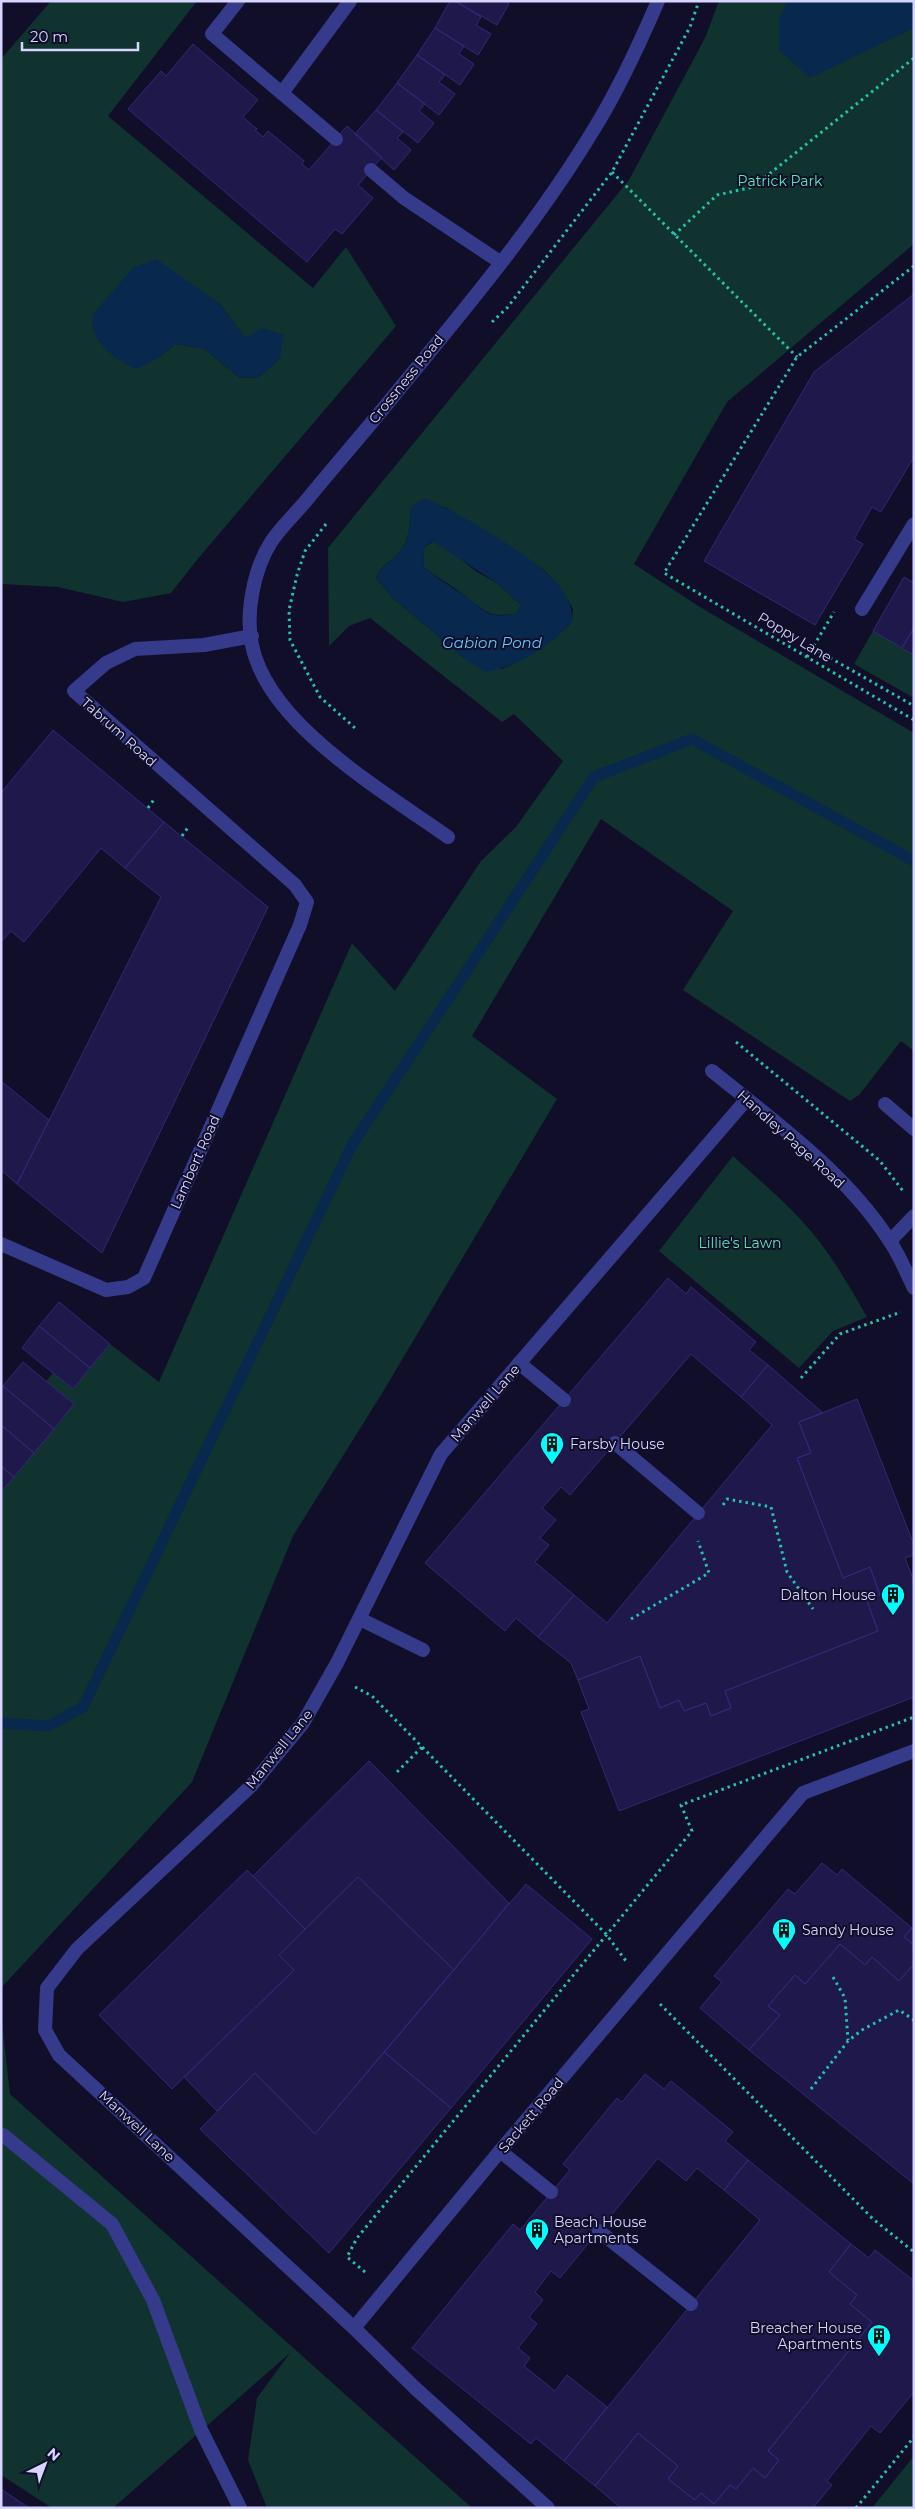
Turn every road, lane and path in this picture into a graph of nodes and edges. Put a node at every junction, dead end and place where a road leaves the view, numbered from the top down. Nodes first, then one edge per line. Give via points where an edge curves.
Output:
1 (238, 1) edge
2 (350, 1) edge
3 (699, 1) edge
4 (657, 3) edge
5 (914, 58) edge
6 (282, 93) junction
7 (336, 139) dead end
8 (372, 170) dead end
9 (612, 172) junction
10 (674, 236) junction
11 (500, 262) junction
12 (914, 266) edge
13 (487, 327) dead end
14 (797, 357) junction
15 (327, 522) dead end
16 (914, 524) edge
17 (908, 544) edge
18 (862, 609) dead end
19 (252, 636) junction
20 (807, 657) junction
21 (914, 706) edge
22 (914, 720) edge
23 (355, 728) dead end
24 (448, 837) dead end
25 (307, 902) joint
26 (736, 1042) dead end
27 (712, 1071) dead end
28 (747, 1099) junction
29 (885, 1104) dead end
30 (914, 1129) edge
31 (904, 1192) dead end
32 (914, 1216) edge
33 (890, 1241) junction
34 (2, 1247) edge
35 (914, 1288) edge
36 (906, 1310) dead end
37 (519, 1362) junction
38 (801, 1378) dead end
39 (564, 1400) dead end
40 (615, 1443) dead end
41 (698, 1513) dead end
42 (717, 1513) dead end
43 (702, 1534) dead end
44 (813, 1609) dead end
45 (360, 1618) junction
46 (632, 1619) dead end
47 (423, 1650) dead end
48 (338, 1664) junction
49 (914, 1717) edge
50 (422, 1747) junction
51 (914, 1751) edge
52 (397, 1772) dead end
53 (606, 1934) junction
54 (833, 1977) dead end
55 (641, 1985) junction
56 (914, 2020) edge
57 (848, 2041) junction
58 (811, 2089) dead end
59 (3, 2135) dead end
60 (500, 2151) junction
61 (551, 2192) dead end
62 (599, 2231) dead end
63 (914, 2252) edge
64 (387, 2289) junction
65 (691, 2304) dead end
66 (354, 2328) junction
67 (914, 2437) edge
68 (240, 2508) edge
69 (548, 2508) edge
70 (856, 2508) edge

1 - 6 street via 212,34
2 - 6 street
3 - 9 path via 690,26
4 - 11 street, Crossness Road via 628,68 595,128 557,186
5 - 10 path via 753,187 717,195
6 - 7 street
8 - 11 street via 404,198
9 - 10 path
9 - 13 path via 507,308
10 - 14 path
11 - 19 street, Crossness Road via 387,404 271,541 257,572 251,604
12 - 14 path
14 - 20 path, Poppy Lane via 664,573
15 - 23 path via 305,551 297,576 289,610 290,640 320,697
16 - 17 street
17 - 18 street
19 - 24 street, Crossness Road via 264,678 284,708 332,753
19 - 25 street, Tabrum Road via 204,645 135,649 106,663 74,691 294,885
20 - 21 path via 813,648
20 - 22 path, Poppy Lane
25 - 34 street, Lambert Road via 300,925 144,1278 128,1287 106,1290
26 - 31 path via 880,1161
27 - 28 street, Handley Page Road
28 - 33 street, Handley Page Road via 831,1172
28 - 37 street, Manwell Lane
29 - 30 street
32 - 33 street
33 - 35 street, Handley Page Road
36 - 38 path via 840,1334
37 - 39 street
37 - 45 street, Manwell Lane via 441,1454
40 - 41 street
42 - 44 path via 727,1499 771,1507 787,1572
43 - 46 path via 698,1540 709,1573
45 - 47 street
45 - 48 street, Manwell Lane
48 - 50 path via 352,1668 346,1684 372,1696
48 - 66 street, Manwell Lane via 303,1723 251,1786 77,1949 47,1988 44,2030 60,2056
49 - 53 path via 681,1804 692,1831
50 - 52 path
50 - 53 path
51 - 55 street, Sackett Road via 803,1793
53 - 55 path
53 - 64 path via 357,2238 347,2257
54 - 57 path via 845,1998
55 - 60 street, Sackett Road
55 - 63 path via 873,2219
56 - 57 path via 899,2010
57 - 58 path
59 - 68 street via 112,2224 153,2300 201,2430
60 - 61 street
60 - 64 street, Sackett Road
62 - 65 street
64 - 66 street, Sackett Road
66 - 69 street
67 - 70 path

